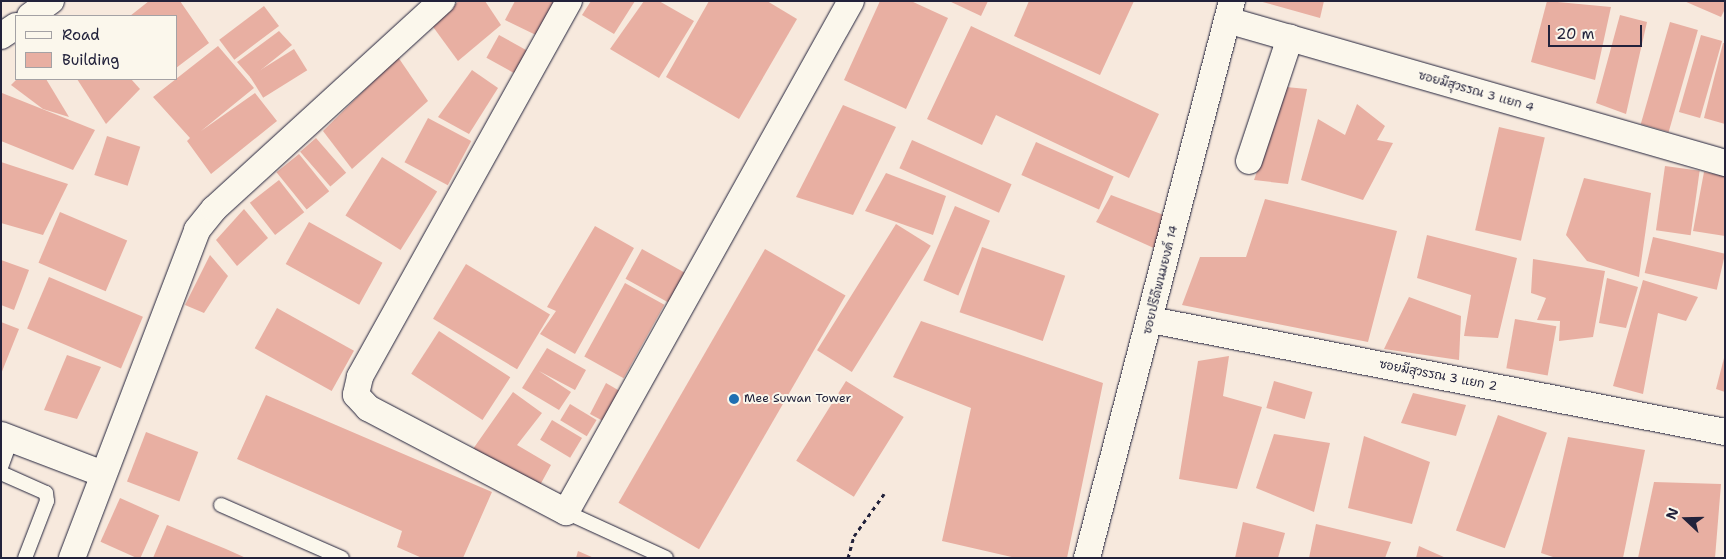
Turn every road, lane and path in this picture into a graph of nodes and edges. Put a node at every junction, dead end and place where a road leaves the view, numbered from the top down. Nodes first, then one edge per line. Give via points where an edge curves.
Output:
1 (51, 1) edge
2 (442, 1) edge
3 (569, 1) edge
4 (851, 1) edge
5 (1229, 11) edge
6 (31, 15) edge
7 (15, 27) edge
8 (1, 36) edge
9 (1290, 38) junction
10 (1249, 161) dead end
11 (1725, 164) edge
12 (1151, 320) junction
13 (1725, 432) edge
14 (6, 437) edge
15 (1, 467) edge
16 (1, 473) edge
17 (103, 474) junction
18 (884, 494) dead end
19 (221, 505) dead end
20 (566, 512) junction
21 (25, 558) edge
22 (72, 558) edge
23 (342, 558) edge
24 (666, 558) edge
25 (848, 558) edge
26 (1087, 558) edge

1 - 6 street
2 - 17 street via 214,209 197,230
3 - 20 street via 360,377 356,395 368,408
4 - 20 street
5 - 9 street, ซอยมีสุวรรณ 3 แยก 4
5 - 12 street, ซอยปรีดีพนมยงค์ 14
7 - 8 street
9 - 10 street
9 - 11 street, ซอยมีสุวรรณ 3 แยก 4
12 - 13 street, ซอยมีสุวรรณ 3 แยก 2
12 - 26 street, ซอยปรีดีพนมยงค์ 14
14 - 15 lane
14 - 17 street
16 - 21 lane via 46,492 47,501
17 - 22 street
18 - 25 path via 854,536
19 - 23 lane
20 - 24 lane

